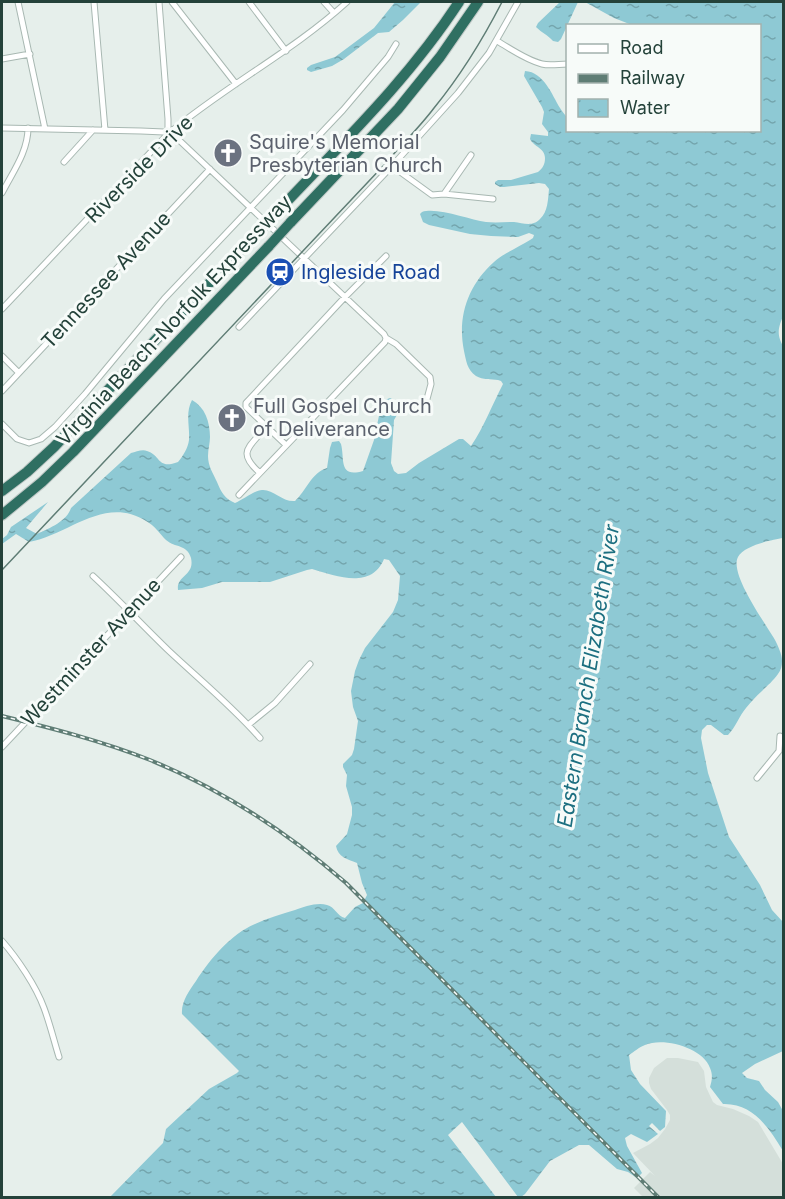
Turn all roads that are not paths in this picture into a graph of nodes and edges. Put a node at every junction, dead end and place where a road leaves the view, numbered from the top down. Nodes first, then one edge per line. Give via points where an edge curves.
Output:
1 (18, 2) edge
2 (94, 2) edge
3 (159, 2) edge
4 (172, 2) edge
5 (249, 2) edge
6 (324, 2) edge
7 (347, 2) edge
8 (459, 2) edge
9 (478, 2) edge
10 (518, 2) edge
11 (334, 13) junction
12 (497, 41) junction
13 (396, 44) dead end
14 (285, 51) junction
15 (30, 54) junction
16 (2, 59) edge
17 (566, 64) edge
18 (236, 84) junction
19 (2, 128) edge
20 (28, 128) junction
21 (45, 129) junction
22 (93, 130) junction
23 (105, 130) junction
24 (168, 134) junction
25 (471, 155) dead end
26 (64, 162) dead end
27 (392, 166) junction
28 (210, 169) junction
29 (2, 193) edge
30 (444, 194) junction
31 (493, 199) dead end
32 (251, 207) junction
33 (386, 256) dead end
34 (304, 258) junction
35 (345, 297) junction
36 (2, 309) edge
37 (239, 327) dead end
38 (386, 338) junction
39 (2, 356) edge
40 (18, 372) junction
41 (2, 390) edge
42 (424, 410) dead end
43 (2, 424) edge
44 (264, 424) junction
45 (286, 445) junction
46 (260, 473) junction
47 (2, 491) edge
48 (239, 495) dead end
49 (2, 515) edge
50 (181, 557) dead end
51 (93, 576) dead end
52 (130, 612) junction
53 (310, 664) dead end
54 (248, 725) junction
55 (780, 736) dead end
56 (260, 738) dead end
57 (2, 747) edge
58 (781, 753) edge
59 (757, 778) dead end
60 (2, 941) edge
61 (59, 1058) dead end

1 - 15 street
2 - 23 street
3 - 24 street
4 - 18 street
5 - 14 street
6 - 11 street
7 - 11 street, Riverside Drive
8 - 47 highway, Virginia Beach-Norfolk Expressway, bridge via 390,92 54,447
9 - 49 highway, Virginia Beach-Norfolk Expressway, bridge via 398,109 74,452
10 - 12 street
11 - 14 street, Riverside Drive
12 - 17 street via 542,63
12 - 27 street via 458,93
13 - 32 street via 343,110
14 - 18 street, Riverside Drive
15 - 16 street
15 - 21 street
18 - 24 street, Riverside Drive
19 - 20 street
20 - 21 street
20 - 29 street via 25,150
21 - 22 street
22 - 23 street
22 - 26 street
23 - 24 street
24 - 28 street
24 - 36 street, Riverside Drive
25 - 30 street
27 - 30 street via 429,194
27 - 34 street
28 - 32 street
28 - 40 street, Tennessee Avenue
30 - 31 street
32 - 34 street
32 - 43 street via 164,299 50,431 38,441 28,443 17,439
33 - 35 street
34 - 35 street
34 - 37 street
35 - 38 street
35 - 44 street via 245,405
38 - 42 street via 430,377
38 - 45 street
39 - 40 street
40 - 41 street, Tennessee Avenue
44 - 45 street
44 - 46 street via 247,451 249,461
45 - 46 street
46 - 48 street
50 - 52 street, Westminster Avenue
51 - 52 street
52 - 54 street
52 - 57 street, Westminster Avenue
53 - 54 street via 275,703
54 - 56 street
55 - 58 street
58 - 59 street
60 - 61 street via 44,1006

